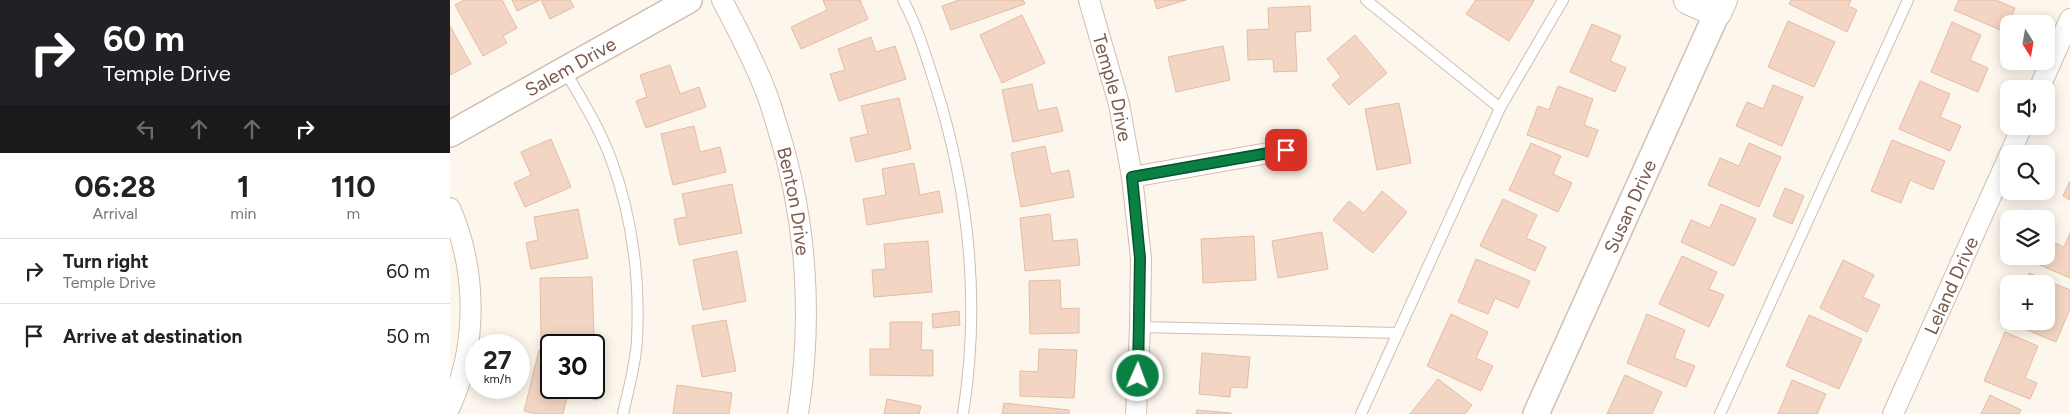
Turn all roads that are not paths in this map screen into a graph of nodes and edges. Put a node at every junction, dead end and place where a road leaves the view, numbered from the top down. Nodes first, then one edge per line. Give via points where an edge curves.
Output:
1 (689, 0) edge
2 (722, 0) edge
3 (903, 0) edge
4 (1089, 0) edge
5 (1366, 0) edge
6 (1563, 0) edge
7 (1688, 0) edge
8 (1908, 0) edge
9 (1720, 6) edge
10 (2070, 19) edge
11 (565, 70) junction
12 (2043, 80) edge
13 (1500, 108) junction
14 (450, 134) edge
15 (1286, 150) dead end
16 (2000, 175) edge
17 (1132, 177) junction
18 (450, 208) edge
19 (1140, 326) junction
20 (1398, 333) junction
21 (450, 407) edge
22 (623, 414) edge
23 (798, 414) edge
24 (963, 414) edge
25 (1136, 414) edge
26 (1361, 414) edge
27 (1536, 414) edge
28 (1720, 414) edge
29 (1893, 414) edge

1 - 11 street, Salem Drive
2 - 23 street, Benton Drive via 767,93 787,158 802,235 806,303 804,374
3 - 24 lane via 916,24 949,126 964,204 972,281 968,383
4 - 17 street, Temple Drive via 1119,104
5 - 13 lane
6 - 13 lane
7 - 9 main road
8 - 28 lane
9 - 27 street, Susan Drive
10 - 12 street
11 - 14 street, Salem Drive
11 - 22 lane via 610,157 625,204 633,249 638,288 637,341
13 - 20 lane
15 - 17 street
16 - 29 street, Leland Drive
17 - 19 street, Temple Drive via 1140,258
18 - 21 street via 468,269 471,312 468,351
19 - 20 lane
19 - 25 street, Temple Drive
20 - 26 lane

